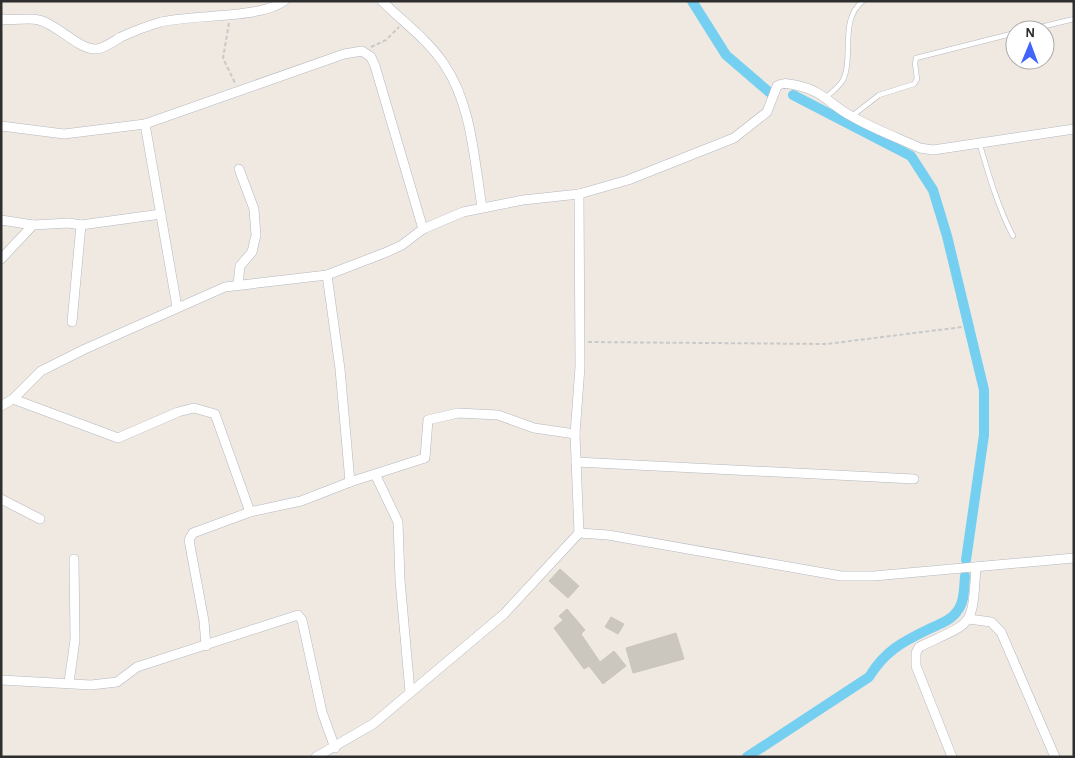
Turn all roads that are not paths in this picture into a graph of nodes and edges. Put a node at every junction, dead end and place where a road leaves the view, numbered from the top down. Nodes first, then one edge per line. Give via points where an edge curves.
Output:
1 (284, 1) edge
2 (382, 1) edge
3 (862, 1) edge
4 (1074, 18) edge
5 (1, 19) edge
6 (1055, 23) edge
7 (1005, 36) edge
8 (826, 96) junction
9 (851, 117) junction
10 (145, 124) junction
11 (1, 126) edge
12 (1074, 129) edge
13 (980, 144) junction
14 (239, 169) dead end
15 (579, 194) junction
16 (482, 207) junction
17 (161, 214) junction
18 (1, 220) edge
19 (32, 225) junction
20 (81, 225) junction
21 (423, 229) junction
22 (1013, 236) dead end
23 (1, 259) edge
24 (327, 275) junction
25 (238, 285) junction
26 (177, 307) junction
27 (72, 322) dead end
28 (13, 399) junction
29 (1, 406) edge
30 (575, 434) junction
31 (576, 462) junction
32 (376, 476) junction
33 (914, 479) dead end
34 (350, 482) junction
35 (1, 499) edge
36 (250, 512) junction
37 (40, 519) dead end
38 (579, 533) junction
39 (1074, 558) edge
40 (74, 560) dead end
41 (976, 567) junction
42 (969, 620) junction
43 (206, 646) junction
44 (1, 680) edge
45 (69, 682) junction
46 (410, 692) junction
47 (335, 748) junction
48 (316, 757) edge
49 (952, 757) edge
50 (1055, 757) edge

1 - 5 street via 254,13 179,18 159,23 140,28 96,49 84,46 62,30 38,20
2 - 16 street via 444,63 461,98
3 - 8 lane via 850,26 842,80
4 - 6 lane
7 - 9 lane via 916,58 917,79 914,84 879,95
8 - 9 street
8 - 15 street via 810,88 780,84 767,112 734,138 628,180
9 - 13 street via 920,148 948,149
10 - 11 street via 64,134
10 - 17 street
10 - 21 street via 344,54 362,51 375,66
12 - 13 street
13 - 22 lane via 1003,217
14 - 25 street via 254,209 256,235 252,252 240,266
15 - 16 street
15 - 30 street via 580,367
16 - 21 street
17 - 20 street
17 - 26 street
18 - 19 street
19 - 20 street
19 - 23 street
20 - 27 street
21 - 24 street via 402,245
24 - 25 street
24 - 34 street via 340,369
25 - 26 street via 225,287
26 - 28 street via 41,371
28 - 29 street
28 - 36 street via 118,438 194,408 216,414
30 - 31 street
30 - 32 street via 534,428 498,415 458,413 428,420 425,458
31 - 33 street
31 - 38 street
32 - 34 street
32 - 46 street via 398,522
34 - 36 street via 301,501
35 - 37 street
36 - 43 street via 193,533 189,540
38 - 41 street via 608,535 841,576
38 - 46 street via 504,614
39 - 41 street
40 - 45 street via 75,640
41 - 42 street via 973,610
42 - 49 street via 962,627 919,647 916,654 916,666
42 - 50 street via 991,622 1001,632
43 - 45 street via 137,667 117,682
43 - 47 street via 298,616 302,620 322,712
44 - 45 street
46 - 47 street via 373,724
47 - 48 street

